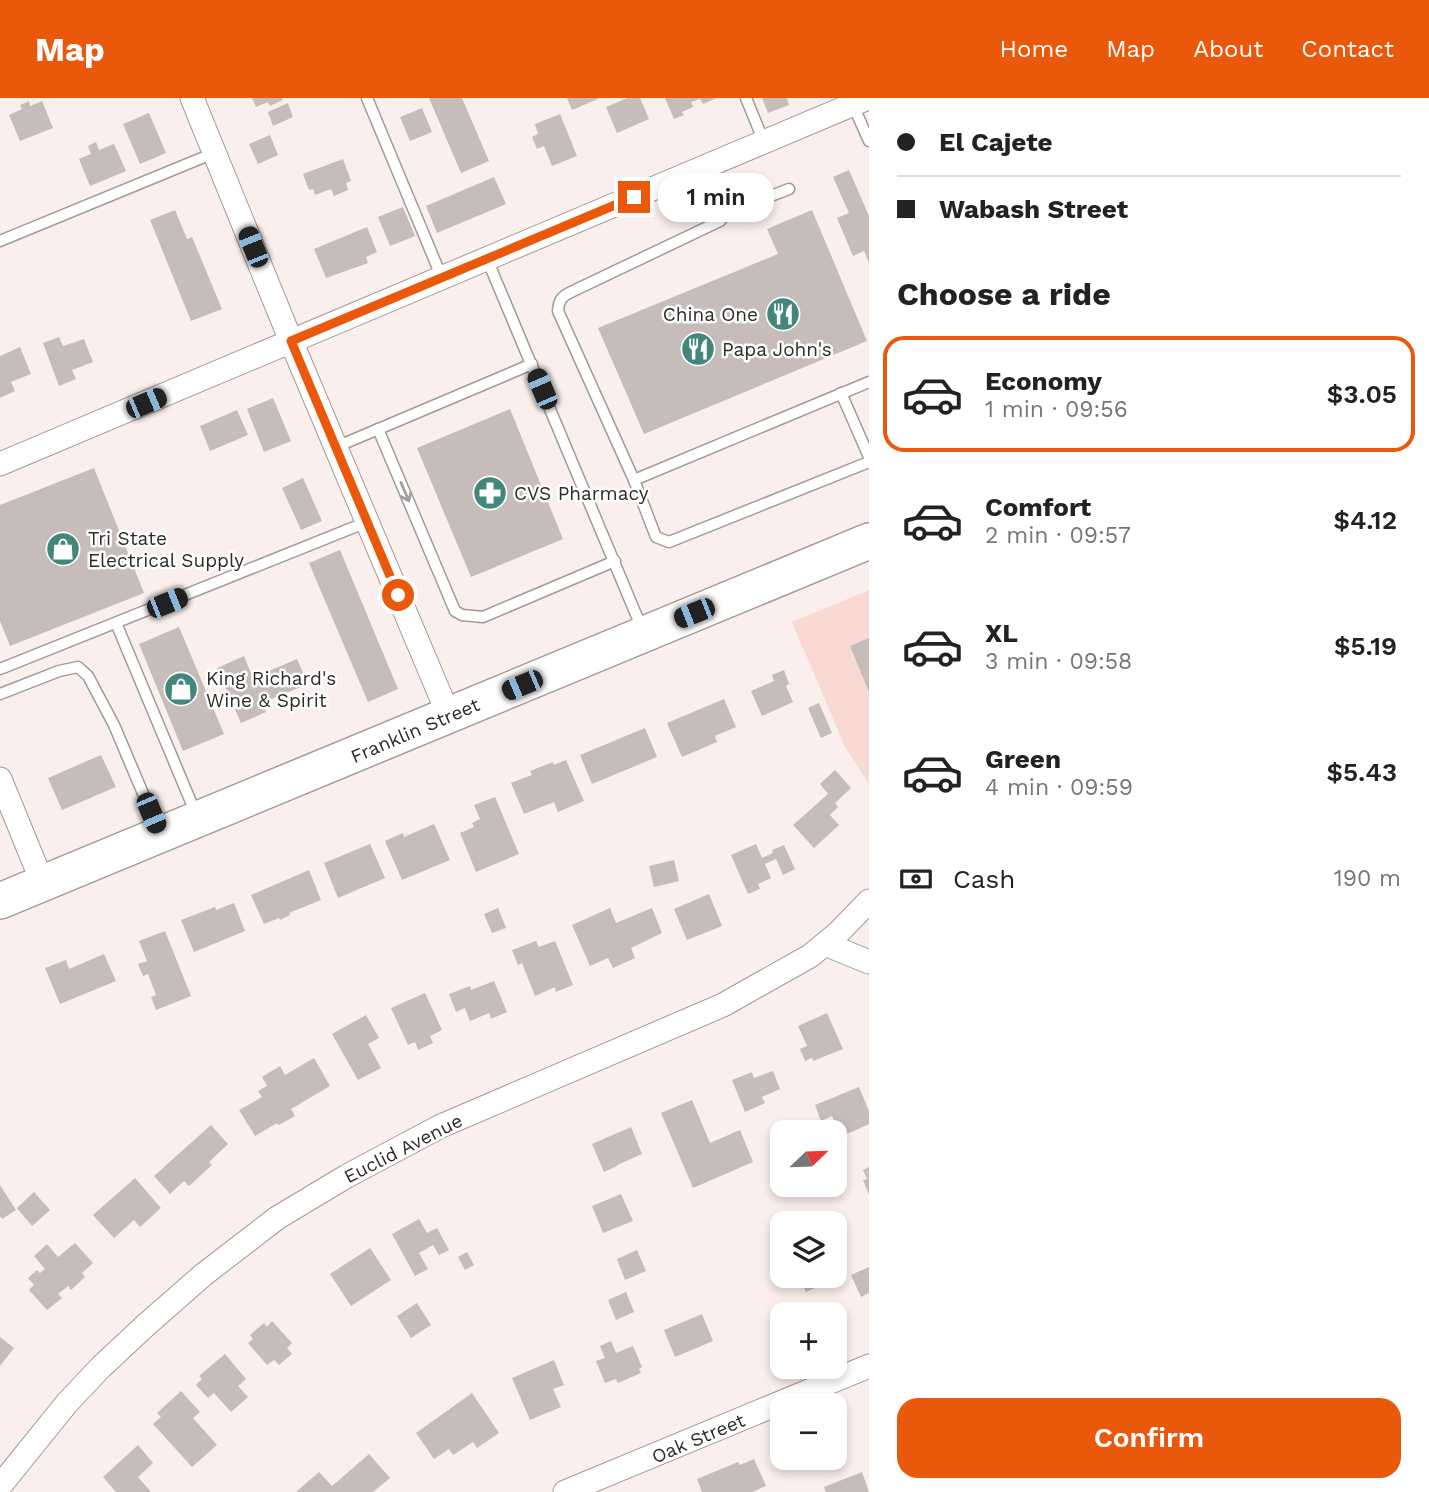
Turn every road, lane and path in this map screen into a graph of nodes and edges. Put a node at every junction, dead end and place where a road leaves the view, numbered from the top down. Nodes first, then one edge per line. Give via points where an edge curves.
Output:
1 (192, 98) edge
2 (367, 98) edge
3 (746, 98) edge
4 (861, 101) edge
5 (869, 141) edge
6 (764, 142) junction
7 (214, 153) junction
8 (707, 166) junction
9 (789, 189) dead end
10 (727, 213) junction
11 (0, 241) edge
12 (487, 259) junction
13 (442, 278) junction
14 (291, 341) junction
15 (532, 364) junction
16 (869, 382) edge
17 (841, 393) junction
18 (378, 429) junction
19 (336, 447) junction
20 (869, 460) edge
21 (0, 464) edge
22 (634, 480) junction
23 (368, 522) junction
24 (869, 541) edge
25 (615, 561) junction
26 (117, 623) junction
27 (644, 634) junction
28 (0, 669) edge
29 (0, 694) edge
30 (449, 716) junction
31 (0, 779) edge
32 (198, 820) junction
33 (161, 835) junction
34 (43, 884) junction
35 (0, 901) edge
36 (869, 901) edge
37 (825, 944) junction
38 (869, 962) edge
39 (869, 1366) edge
40 (640, 1462) junction
41 (0, 1486) edge
42 (565, 1492) edge
43 (619, 1492) edge

1 - 7 street
2 - 13 lane
3 - 6 lane
4 - 5 lane
4 - 6 street
6 - 8 street
7 - 11 lane
7 - 14 street
8 - 10 lane
8 - 12 street
9 - 10 lane
10 - 22 lane via 720,221 559,301 558,311
12 - 13 street
12 - 15 lane
13 - 14 street
14 - 19 street
14 - 21 street
15 - 18 lane
15 - 25 lane
16 - 17 lane
17 - 20 lane
17 - 22 lane
18 - 19 lane
18 -> 25 lane via 454,611 483,617
19 - 23 street
20 - 22 lane via 668,542 656,537
23 - 26 lane
23 - 30 street
24 - 27 main road, Franklin Street
25 - 27 lane
26 - 28 lane
26 - 32 lane
27 - 30 main road, Franklin Street
29 - 33 lane via 78,667 88,676 114,724
30 - 32 main road, Franklin Street
31 - 34 street
32 - 33 main road, Franklin Street
33 - 34 main road, Franklin Street
34 - 35 main road, Franklin Street
36 - 37 street, Euclid Avenue
37 - 38 street
37 - 41 street, Euclid Avenue via 723,1005 441,1126 278,1218 203,1275 102,1367
39 - 40 street, Oak Street
40 - 42 street, Oak Street
40 - 43 street

